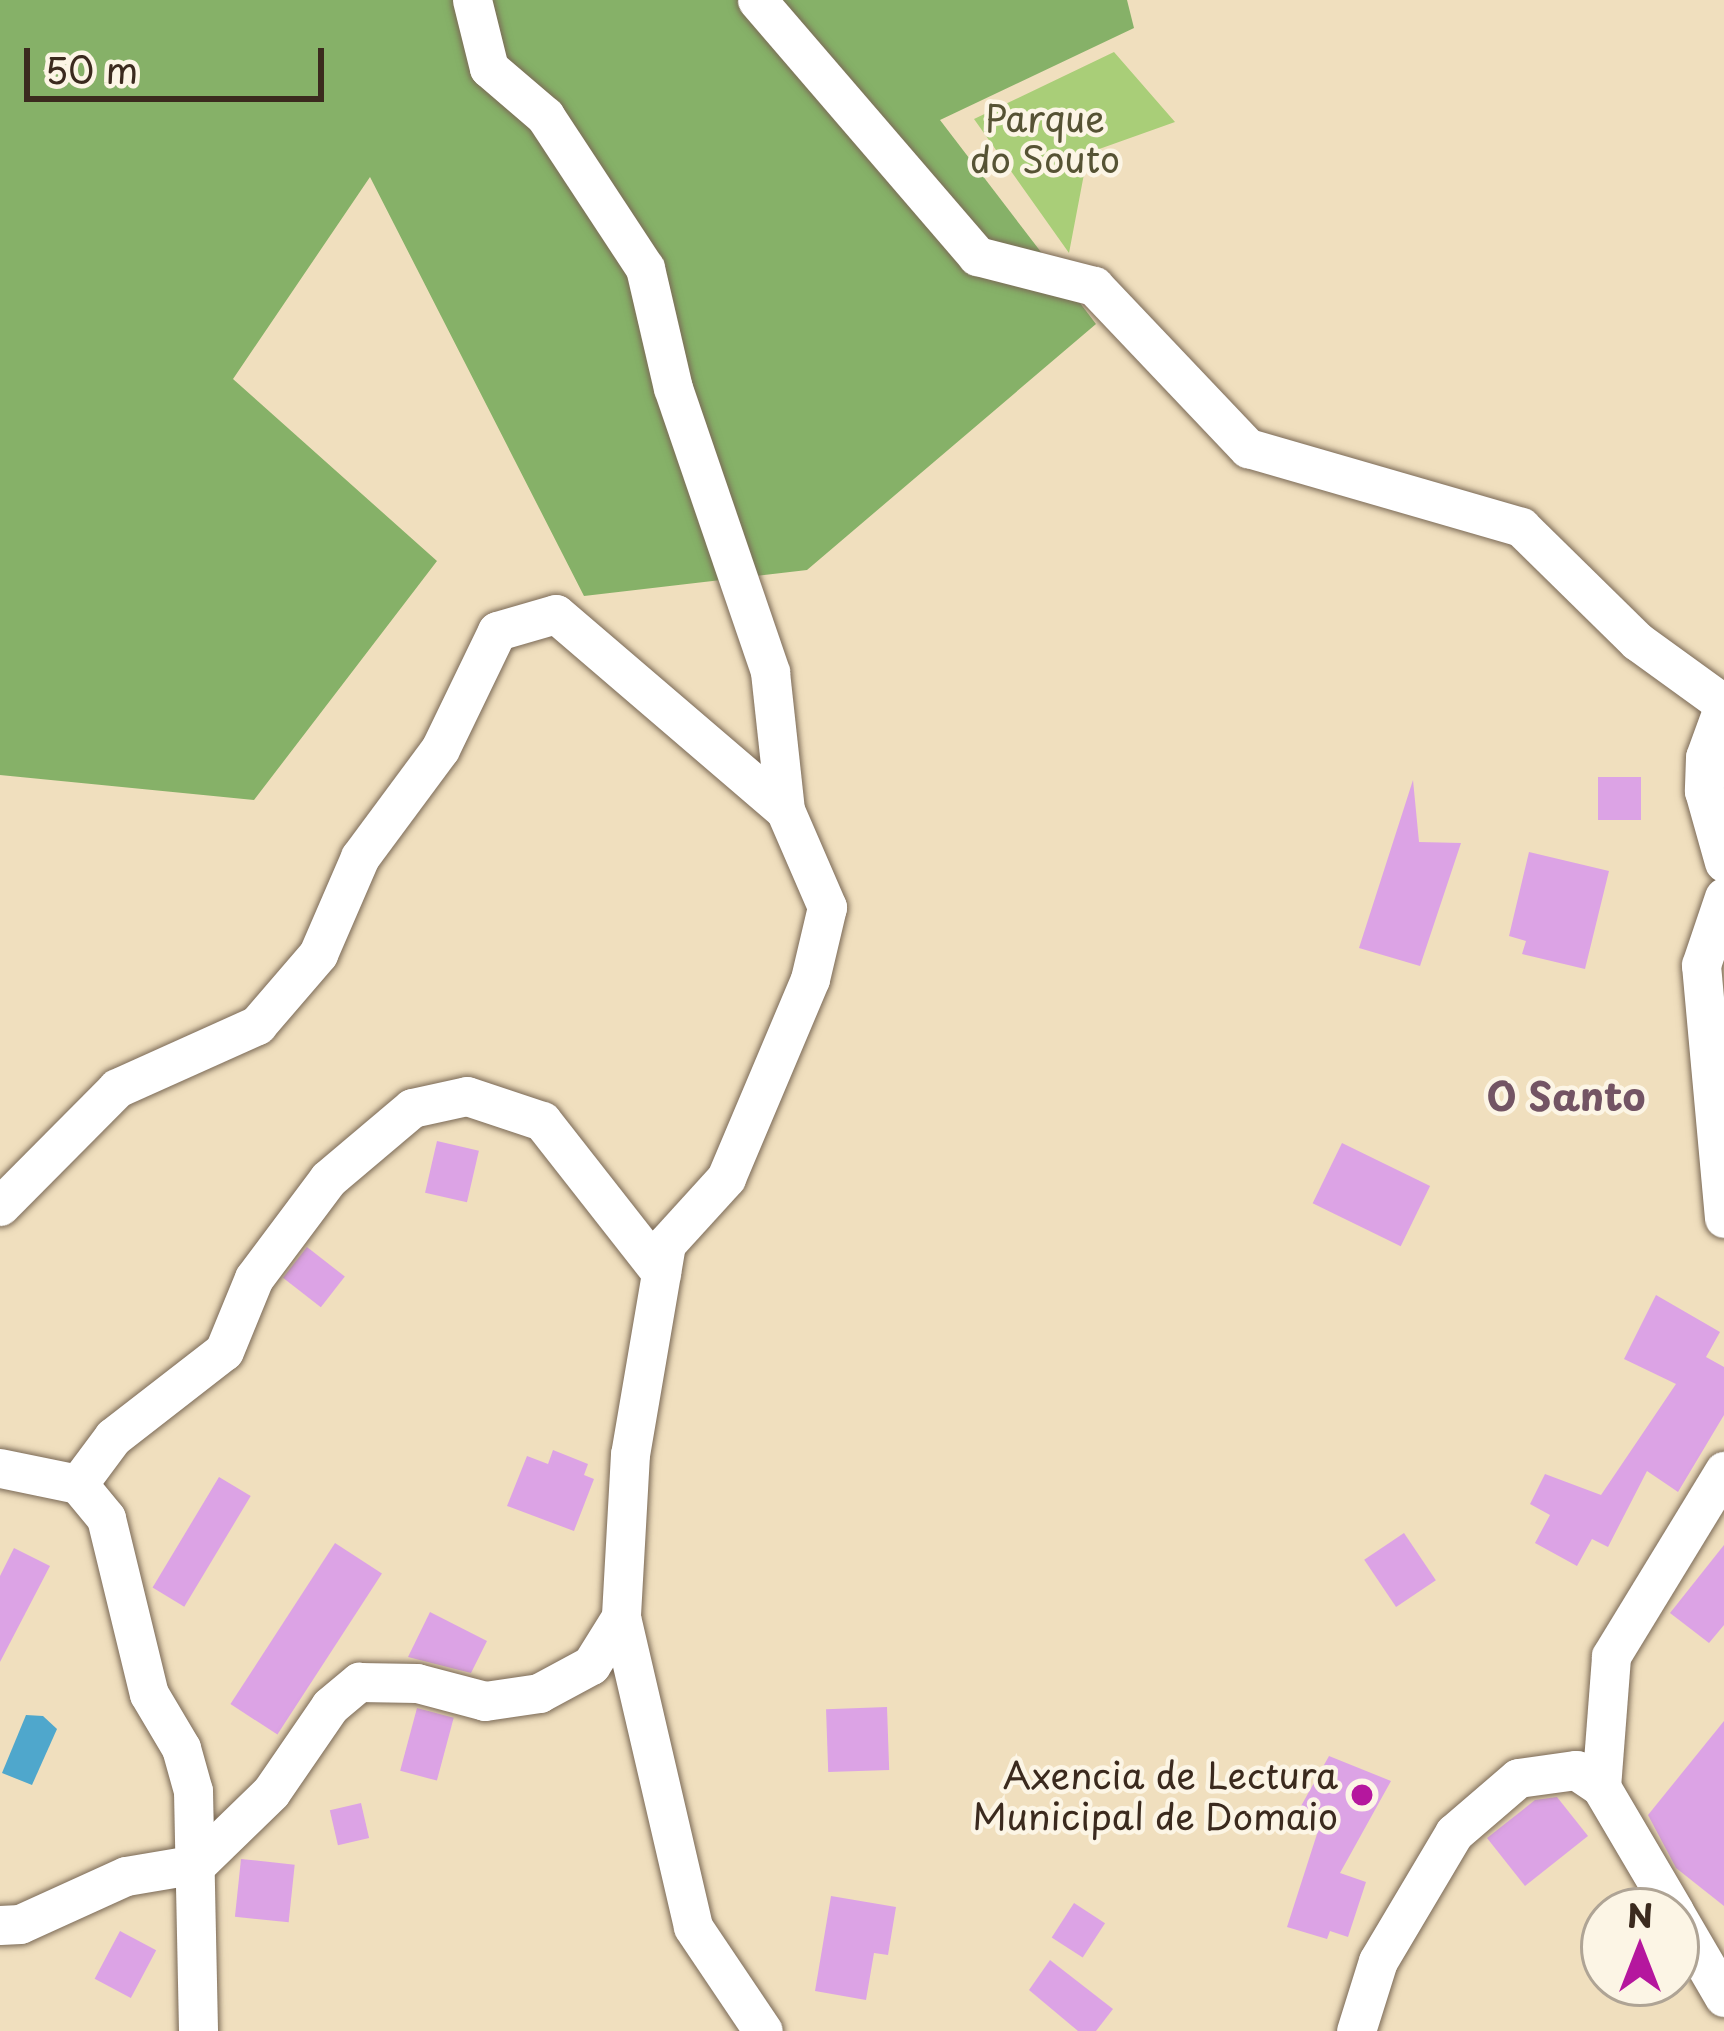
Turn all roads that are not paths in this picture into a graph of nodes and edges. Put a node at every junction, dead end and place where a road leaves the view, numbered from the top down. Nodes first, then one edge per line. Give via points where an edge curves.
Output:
1 (472, 0) edge
2 (757, 0) edge
3 (1724, 704) edge
4 (784, 810) junction
5 (1724, 862) edge
6 (1724, 897) edge
7 (0, 1206) edge
8 (1724, 1218) edge
9 (661, 1273) junction
10 (0, 1468) edge
11 (1724, 1471) edge
12 (78, 1484) junction
13 (621, 1617) junction
14 (1601, 1787) junction
15 (196, 1864) junction
16 (1660, 1887) edge
17 (0, 1925) edge
18 (1700, 1956) edge
19 (1724, 1997) edge
20 (198, 2031) edge
21 (763, 2031) edge
22 (1356, 2031) edge

1 - 4 street via 489,68 545,116 645,268 673,388 770,672
2 - 3 street via 977,256 1094,286 1248,448 1521,527 1636,640
3 - 5 street via 1705,757 1704,790
4 - 7 street via 556,614 497,631 440,749 360,857 318,954 257,1025 117,1088
4 - 9 street via 827,907 810,979 725,1178 666,1244
6 - 8 street via 1701,965
9 - 12 street via 542,1121 467,1096 412,1108 328,1179 254,1278 224,1351 113,1436
9 - 13 street via 629,1454
10 - 12 street
11 - 14 street via 1611,1656
12 - 15 street via 106,1518 149,1694 182,1748
13 - 15 street via 591,1665 539,1693 485,1701 417,1683 359,1682 330,1706 271,1792
13 - 21 street via 692,1927
14 - 16 street
14 - 22 street via 1576,1770 1533,1773 1493,1795 1454,1833 1378,1961
15 - 17 street via 126,1876 20,1924
15 - 20 street
18 - 19 street

